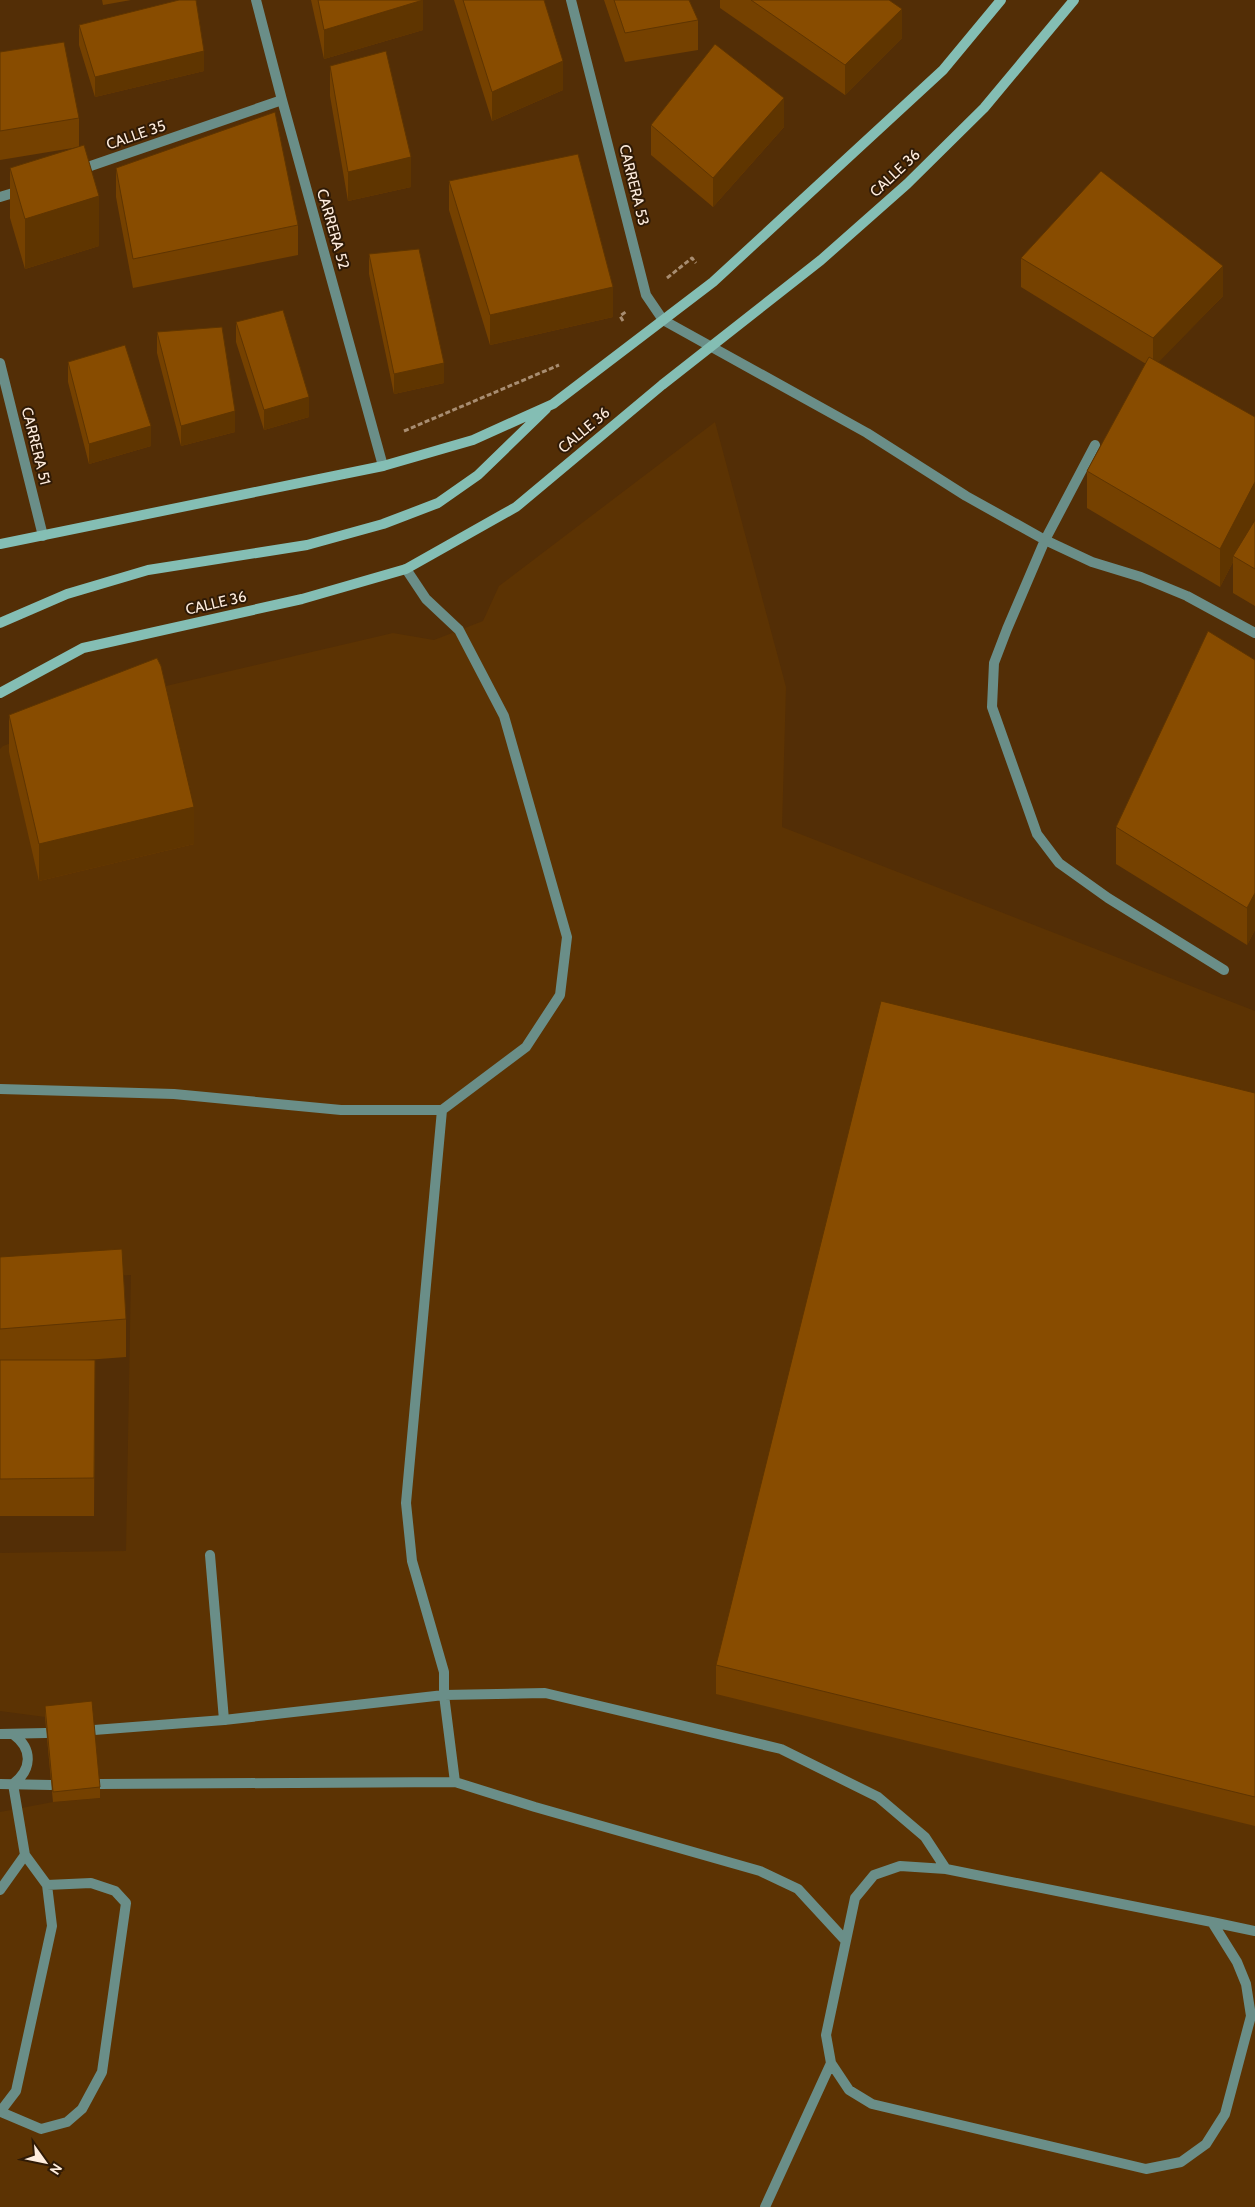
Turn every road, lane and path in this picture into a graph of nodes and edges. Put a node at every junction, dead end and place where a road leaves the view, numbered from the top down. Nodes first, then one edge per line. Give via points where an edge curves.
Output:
1 (256, 0) edge
2 (571, 0) edge
3 (1001, 0) edge
4 (1074, 0) edge
5 (282, 100) junction
6 (66, 175) edge
7 (38, 184) edge
8 (0, 197) edge
9 (620, 316) dead end
10 (662, 320) junction
11 (614, 324) dead end
12 (712, 348) junction
13 (0, 363) edge
14 (560, 365) dead end
15 (552, 404) junction
16 (377, 443) junction
17 (1095, 445) dead end
18 (384, 466) junction
19 (43, 536) junction
20 (1045, 540) junction
21 (0, 544) edge
22 (406, 569) junction
23 (0, 623) edge
24 (1255, 633) edge
25 (3, 689) edge
26 (1224, 970) dead end
27 (0, 1089) edge
28 (442, 1110) junction
29 (210, 1556) dead end
30 (444, 1695) junction
31 (224, 1720) junction
32 (94, 1730) edge
33 (46, 1733) edge
34 (0, 1734) edge
35 (14, 1735) junction
36 (455, 1782) junction
37 (0, 1784) edge
38 (12, 1784) junction
39 (51, 1784) edge
40 (99, 1784) edge
41 (25, 1855) junction
42 (946, 1868) junction
43 (47, 1886) junction
44 (0, 1890) edge
45 (1212, 1922) junction
46 (1255, 1930) edge
47 (845, 1940) junction
48 (1253, 2011) edge
49 (831, 2063) junction
50 (0, 2112) edge
51 (765, 2207) edge

1 - 5 street, CARRERA 52
2 - 10 street, CARRERA 53 via 646,295
3 - 10 main road via 943,70 713,282
4 - 12 main road, CALLE 36 via 984,108 908,184
5 - 6 street, CALLE 35
5 - 16 street, CARRERA 52
7 - 8 street
9 - 11 path
10 - 12 street, CARRERA 53
10 - 15 main road
12 - 20 street, CARRERA 53 via 867,433 966,496
12 - 22 main road, CALLE 36 via 662,385 516,507
13 - 19 street, CARRERA 51
14 - 16 path
15 - 18 main road via 473,440
15 - 23 main road via 478,475 438,503 383,524 307,545 148,570 67,594
16 - 18 street, CARRERA 52
17 - 20 street
18 - 19 main road
19 - 21 main road
20 - 24 street, CARRERA 53 via 1092,562 1187,596
20 - 26 street via 994,663 992,706 1037,834 1059,863 1108,898
22 - 25 main road, CALLE 36 via 302,599 83,648
22 - 28 street via 426,599 459,630 504,716 567,937 560,995 526,1047
27 - 28 street via 174,1094 341,1110
28 - 30 street via 406,1503 412,1561 444,1672
29 - 31 street
30 - 31 street
30 - 36 street
30 - 42 street via 545,1693 781,1749 878,1797 925,1837
31 - 32 street
33 - 35 street
34 - 35 street
35 - 38 street via 27,1749 28,1759 24,1774
36 - 40 street
36 - 47 street via 535,1808 760,1871 798,1889
37 - 38 street
38 - 39 street
38 - 41 street
41 - 43 street
41 - 44 street
42 - 45 street
42 - 47 street via 900,1866 874,1875 854,1898
43 - 50 street via 52,1926 16,2091
43 - 50 street via 91,1883 115,1891 126,1903 102,2072 82,2109 66,2122 41,2129
45 - 46 street
45 - 48 street via 1237,1962
47 - 49 street via 826,2035
48 - 49 street via 1224,2114 1206,2144 1181,2162 1146,2168 872,2104 849,2090
49 - 51 street

